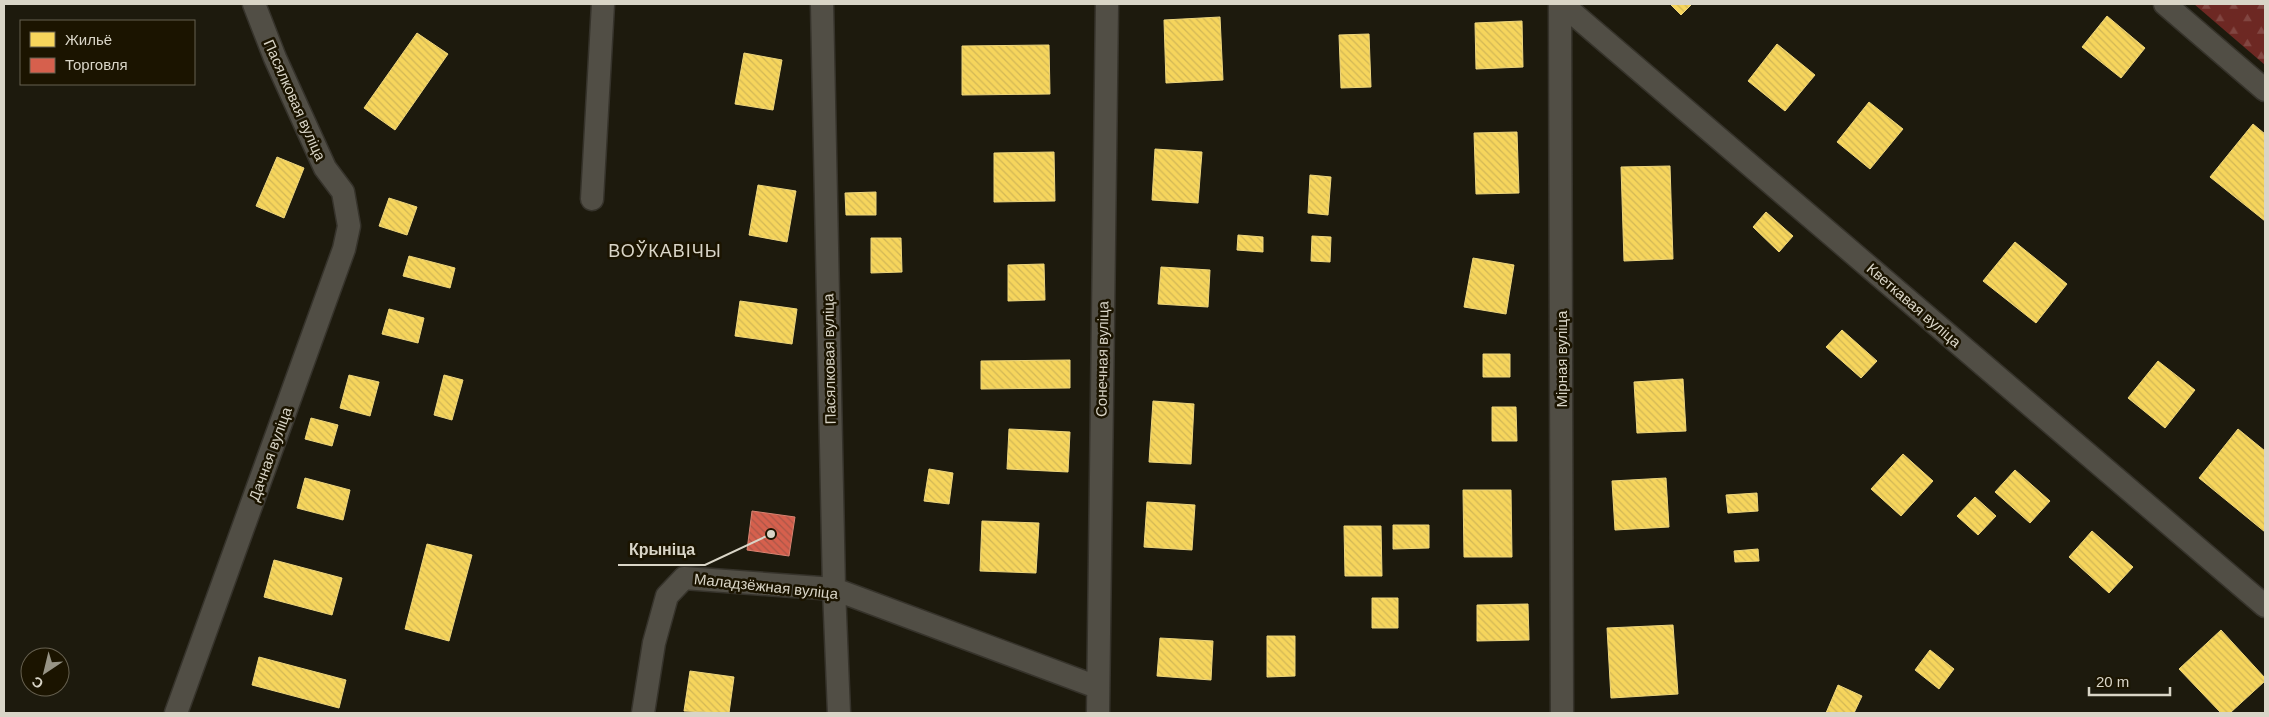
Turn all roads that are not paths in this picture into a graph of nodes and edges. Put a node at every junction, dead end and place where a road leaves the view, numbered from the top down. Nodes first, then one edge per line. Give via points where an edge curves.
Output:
1 (254, 4) edge
2 (603, 4) edge
3 (822, 4) edge
4 (1107, 4) edge
5 (1561, 4) edge
6 (2165, 4) edge
7 (2265, 90) edge
8 (343, 192) joint
9 (592, 199) dead end
10 (834, 589) junction
11 (2265, 606) edge
12 (1097, 687) junction
13 (176, 713) edge
14 (644, 713) edge
15 (839, 713) edge
16 (1098, 713) edge
17 (1562, 713) edge

1 - 8 street, Пасялковая вуліца via 325,168
2 - 9 street
3 - 10 street, Пасялковая вуліца
4 - 12 street, Сонечная вуліца
5 - 11 street, Кветкавая вуліца
5 - 17 street, Мірная вуліца
6 - 7 street
8 - 13 street, Дачная вуліца via 349,226 344,249
10 - 12 street, Маладзёжная вуліца
10 - 14 street, Маладзёжная вуліца via 684,578 667,596 654,643
10 - 15 street, Пасялковая вуліца
12 - 16 street, Сонечная вуліца

